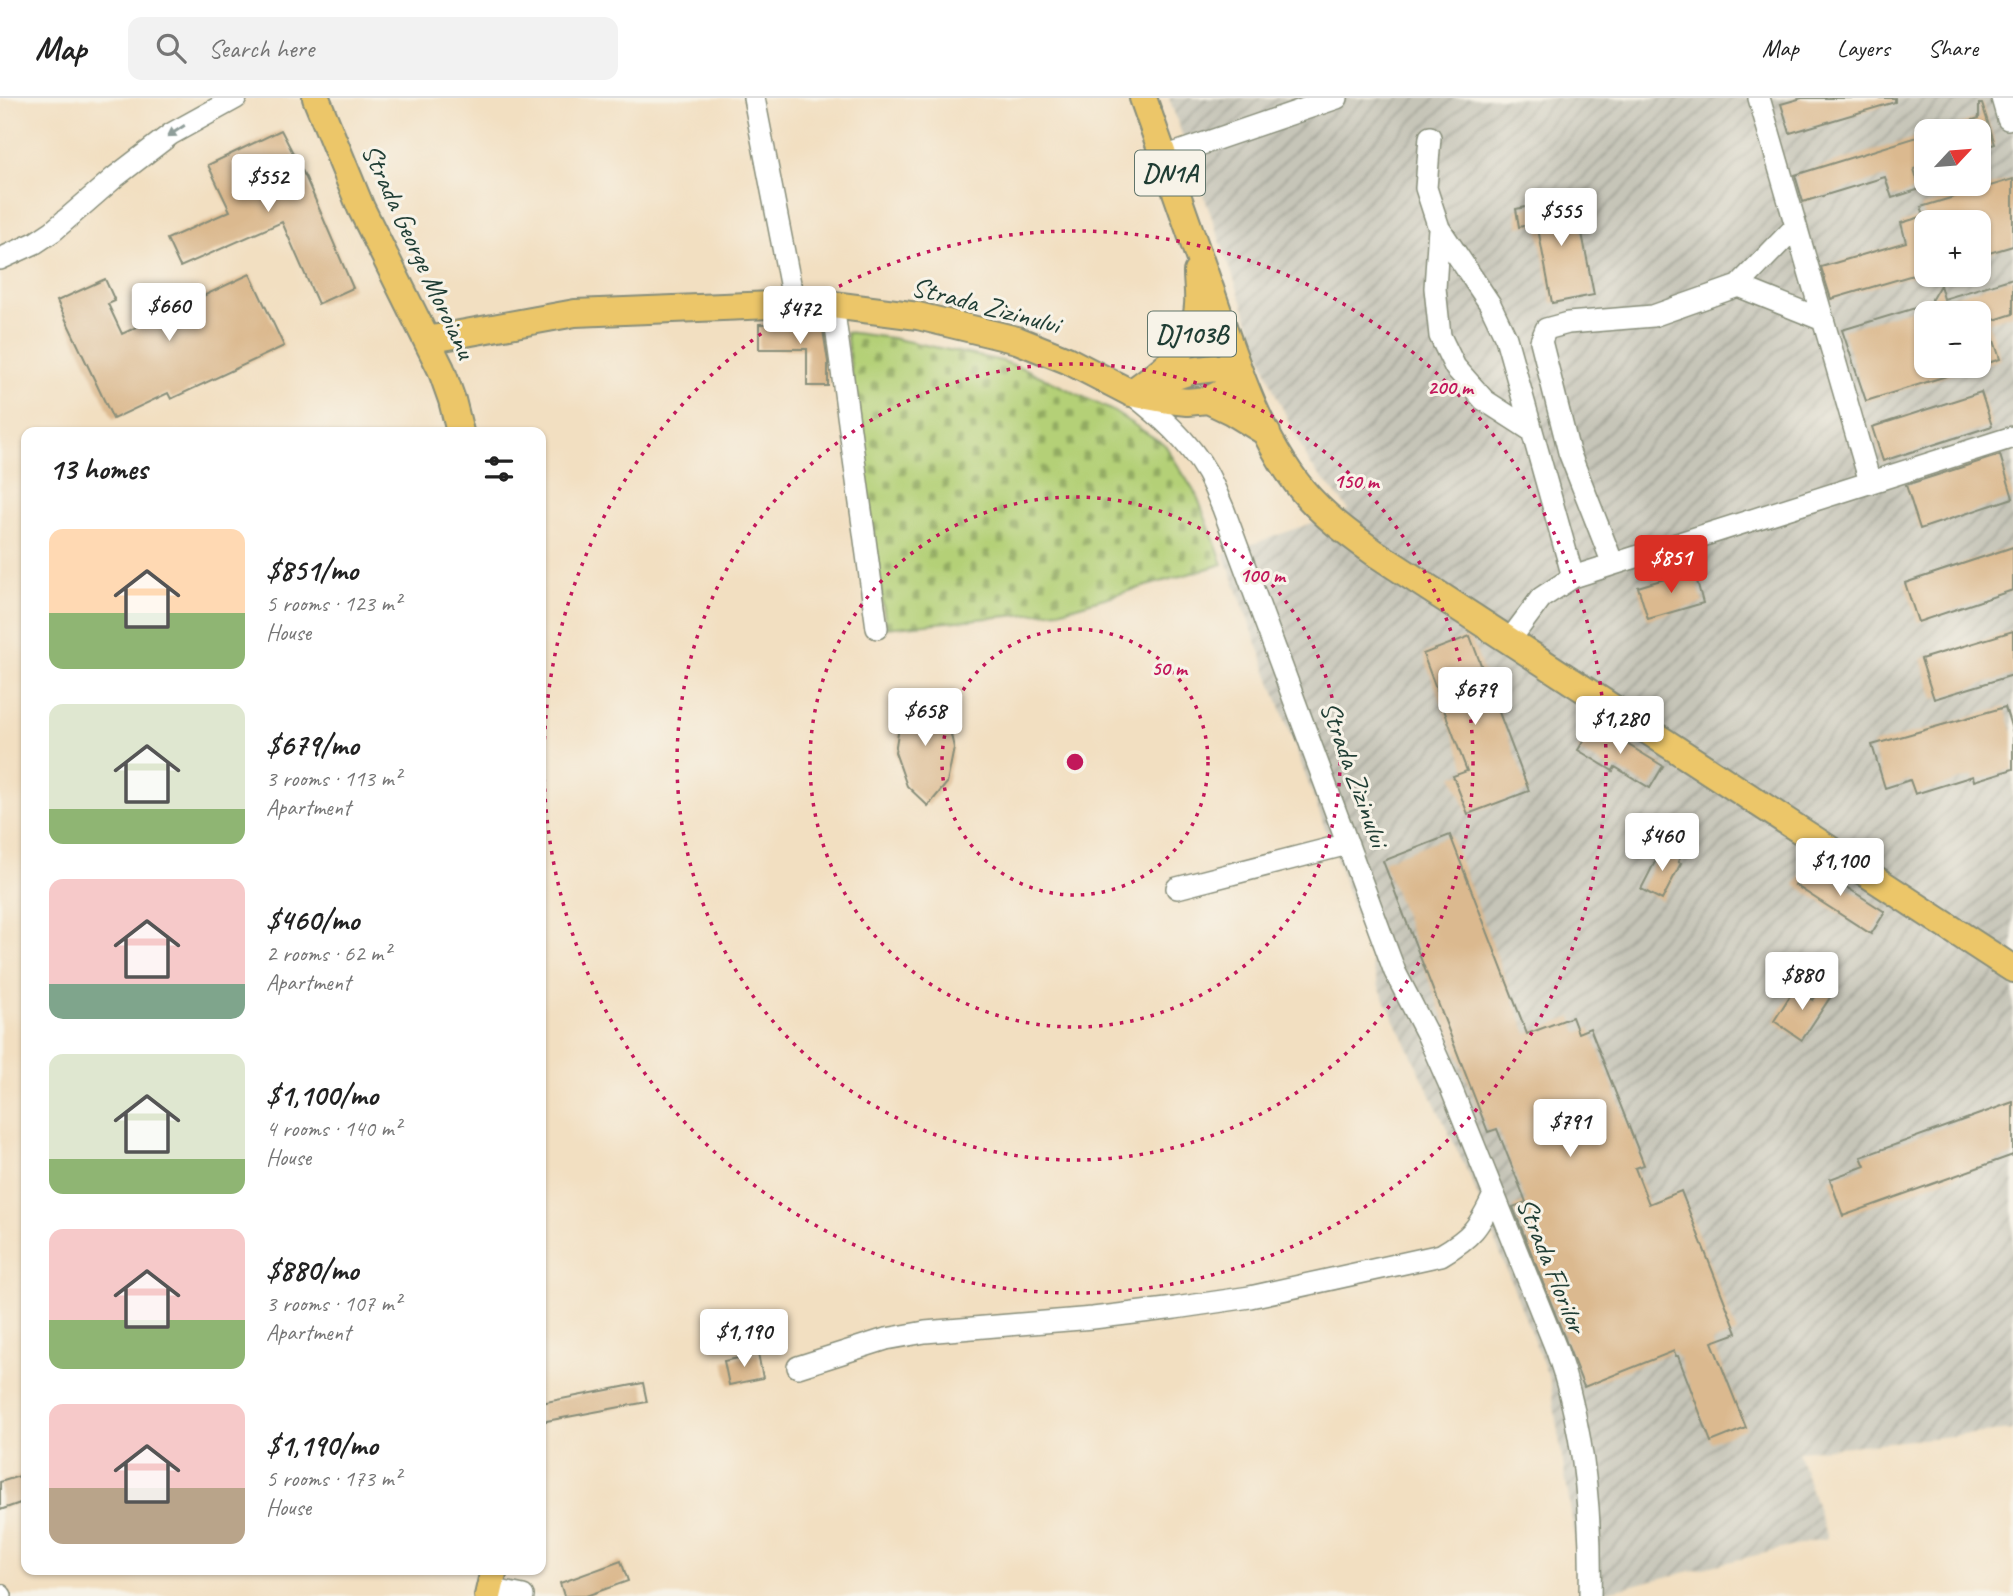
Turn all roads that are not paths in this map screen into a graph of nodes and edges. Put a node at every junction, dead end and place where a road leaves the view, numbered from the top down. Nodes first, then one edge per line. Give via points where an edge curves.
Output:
1 (236, 98) edge
2 (316, 98) edge
3 (754, 98) edge
4 (1143, 98) edge
5 (1338, 98) edge
6 (1761, 98) edge
7 (1430, 137) dead end
8 (1164, 157) junction
9 (1796, 226) junction
10 (1439, 228) junction
11 (1196, 249) junction
12 (0, 259) edge
13 (1738, 286) junction
14 (794, 304) junction
15 (833, 305) junction
16 (1823, 320) junction
17 (427, 340) junction
18 (1241, 376) junction
19 (1131, 393) junction
20 (1208, 400) junction
21 (459, 427) edge
22 (1532, 431) junction
23 (1266, 433) junction
24 (2013, 437) edge
25 (1870, 482) junction
26 (1613, 564) junction
27 (1573, 577) junction
28 (877, 628) dead end
29 (1509, 641) junction
30 (1348, 844) junction
31 (1177, 888) dead end
32 (2013, 969) edge
33 (1395, 972) joint
34 (1494, 1195) junction
35 (799, 1367) dead end
36 (491, 1585) edge
37 (523, 1596) edge
38 (1590, 1596) edge

1 -> 12 street via 171,134 53,230
2 - 17 main road, Strada George Moroianu via 361,208
3 - 14 street
4 - 8 main road, DN1A
5 - 8 street
6 - 9 street
7 - 10 street via 1426,188
8 - 11 main road, DN1A
9 - 13 street
9 - 16 street
10 - 22 street via 1490,304 1506,338
10 - 22 street via 1435,288 1440,336 1455,368 1484,400
11 - 18 main road, DN1A
11 - 19 main road, DJ103B via 1198,305 1191,337 1179,355
13 - 16 street
13 - 26 street via 1653,316 1546,329 1541,341 1569,452
14 - 15 main road, Strada Zizinului / DJ103B
14 - 17 main road, Strada Zizinului / DJ103B via 575,313
15 - 19 main road, Strada Zizinului / DJ103B via 918,316 1017,340
15 - 28 street
16 - 25 street
17 - 21 main road, Strada George Moroianu
18 - 19 main road, DJ103B via 1215,368 1191,370
18 - 20 main road, DJ103B
18 - 23 main road, DN1A
19 - 20 main road, DJ103B via 1178,401
19 - 30 street, Strada Zizinului via 1185,442 1207,473
20 - 23 main road, DJ103B
22 - 27 street
23 - 29 main road, DN1A via 1302,490 1332,521
24 - 25 street
25 - 26 street
26 - 27 street
27 - 29 street via 1541,598
29 - 32 main road, DN1A
30 - 31 street
30 - 33 street, Strada Zizinului
33 - 34 street, Strada Florilor via 1432,1045
34 - 35 street via 1481,1223 1441,1255 1175,1308 925,1332 886,1339
34 - 38 street, Strada Florilor via 1569,1388 1591,1540
36 - 37 street

